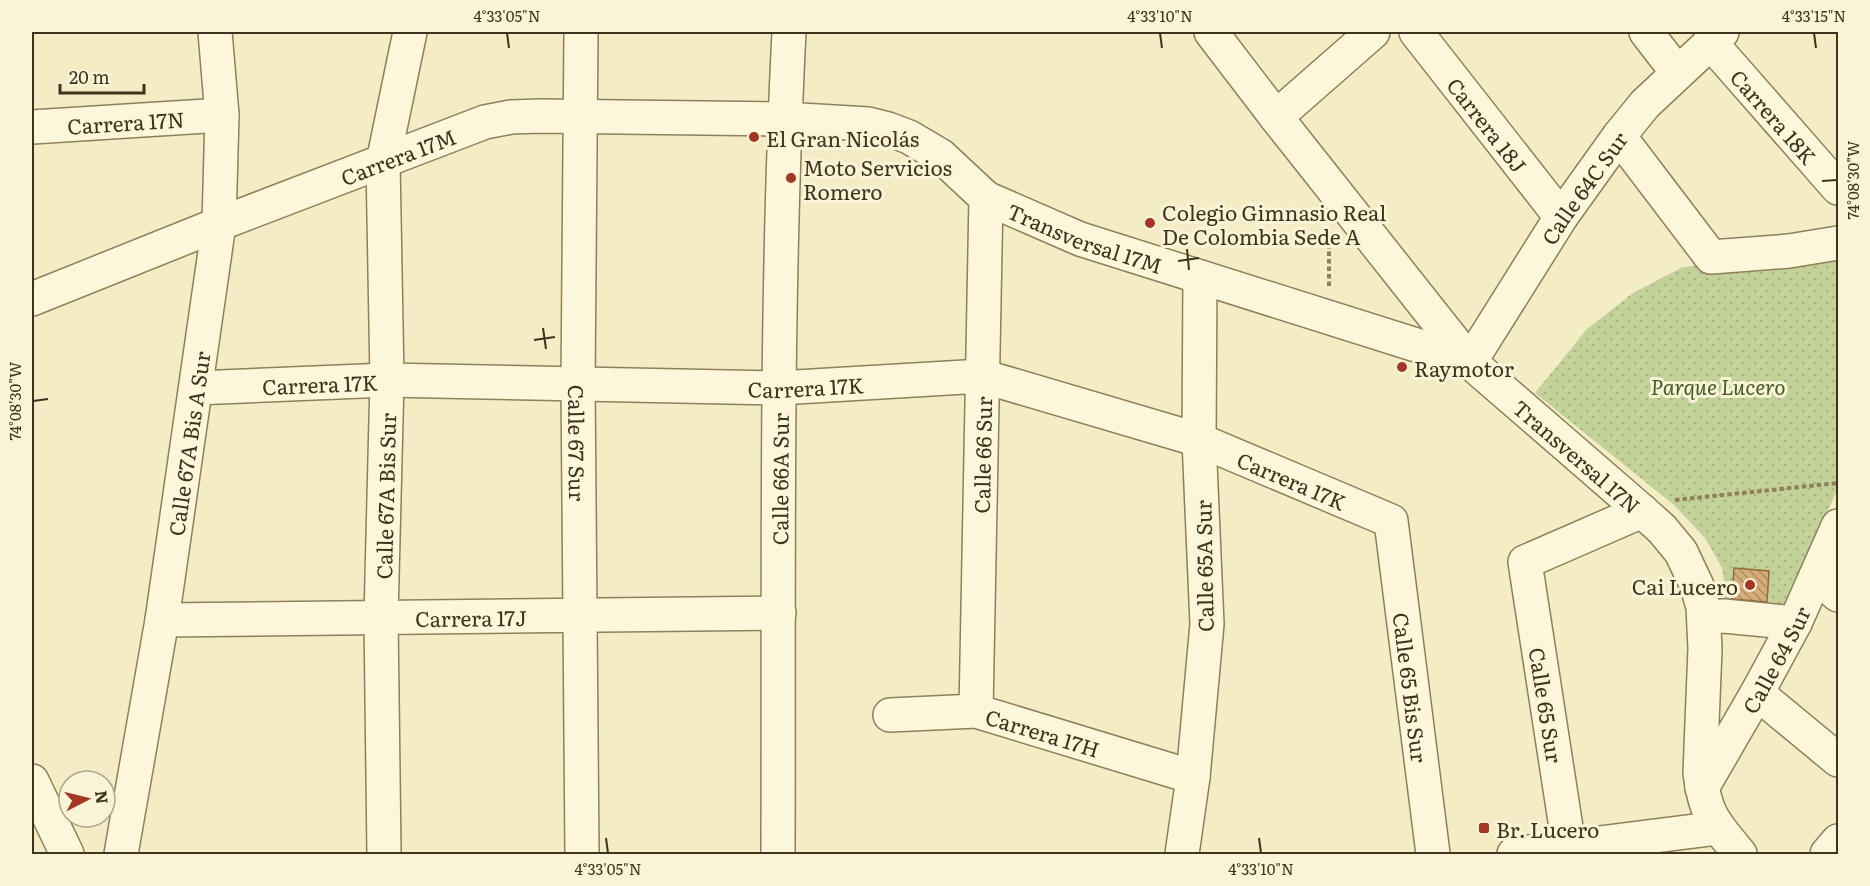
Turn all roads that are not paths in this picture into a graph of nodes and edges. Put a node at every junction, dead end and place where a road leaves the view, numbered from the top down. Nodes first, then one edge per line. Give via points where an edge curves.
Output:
1 (216, 32) edge
2 (410, 32) edge
3 (581, 32) edge
4 (789, 32) edge
5 (1211, 32) edge
6 (1373, 32) edge
7 (1416, 32) edge
8 (1646, 32) edge
9 (1716, 37) edge
10 (1677, 72) junction
11 (222, 115) junction
12 (582, 116) junction
13 (1276, 117) junction
14 (784, 119) junction
15 (32, 128) edge
16 (1619, 136) junction
17 (383, 162) junction
18 (1839, 188) edge
19 (986, 198) junction
20 (1561, 217) junction
21 (219, 224) junction
22 (1839, 243) edge
23 (1200, 277) junction
24 (32, 299) edge
25 (1470, 362) junction
26 (982, 375) junction
27 (387, 380) junction
28 (578, 383) junction
29 (196, 388) junction
30 (779, 388) junction
31 (1199, 440) junction
32 (1642, 511) junction
33 (1391, 521) joint
34 (1839, 526) edge
35 (1827, 585) edge
36 (779, 614) junction
37 (581, 616) junction
38 (381, 617) junction
39 (1704, 617) junction
40 (162, 620) junction
41 (1795, 623) junction
42 (1757, 693) junction
43 (976, 711) junction
44 (890, 715) dead end
45 (1839, 759) edge
46 (1192, 777) junction
47 (32, 782) edge
48 (1702, 788) junction
49 (1718, 828) junction
50 (1839, 841) edge
51 (1569, 848) junction
52 (67, 855) edge
53 (122, 855) edge
54 (384, 855) edge
55 (582, 855) edge
56 (778, 855) edge
57 (1182, 855) edge
58 (1433, 855) edge
59 (1514, 855) edge
60 (1740, 855) edge
61 (1827, 855) edge

1 - 11 street, Calle 67A Bis A Sur
2 - 17 street, Calle 67A Bis Sur
3 - 12 street, Calle 67 Sur
4 - 14 street, Calle 66A Sur
5 - 13 street, Transversal 17N
6 - 13 street
7 - 20 street, Carrera 18J
8 - 10 street
9 - 10 street, Calle 64C Sur
9 - 18 street, Carrera 18K
10 - 16 street, Calle 64C Sur
11 - 15 street, Carrera 17N
11 - 21 street, Calle 67A Bis A Sur
12 - 14 street, Carrera 17M
12 - 17 street, Carrera 17M via 511,117 485,122
12 - 28 street, Calle 67 Sur
13 - 25 street, Transversal 17N
14 - 19 street, Transversal 17M via 868,124 909,137 952,165
14 - 30 street, Calle 66A Sur
16 - 20 street, Calle 64C Sur
16 - 22 street via 1711,257
17 - 21 street, Carrera 17M
17 - 27 street, Calle 67A Bis Sur
19 - 23 street, Transversal 17M via 1080,239
19 - 26 street, Calle 66 Sur
20 - 25 street, Calle 64C Sur
21 - 24 street, Carrera 17M
21 - 29 street, Calle 67A Bis A Sur
23 - 25 street, Transversal 17M
23 - 31 street, Calle 65A Sur
25 - 32 street, Transversal 17N
26 - 30 street, Carrera 17K
26 - 31 street, Carrera 17K
26 - 43 street, Calle 66 Sur
27 - 28 street, Carrera 17K
27 - 29 street, Carrera 17K
27 - 38 street, Calle 67A Bis Sur
28 - 30 street, Carrera 17K
28 - 37 street, Calle 67 Sur
29 - 40 street, Calle 67A Bis A Sur
30 - 36 street, Calle 66A Sur
31 - 33 street, Carrera 17K
31 - 46 street, Calle 65A Sur via 1207,624
32 - 39 street, Transversal 17N via 1681,552 1697,586
32 - 51 street, Calle 65 Sur via 1525,562
33 - 58 street, Calle 65 Bis Sur
34 - 35 street, Calle 64 Sur
35 - 41 street, Calle 64 Sur
36 - 37 street, Carrera 17J
36 - 56 street, Calle 66A Sur
37 - 38 street, Carrera 17J
37 - 55 street, Calle 67 Sur
38 - 40 street, Carrera 17J
38 - 54 street, Calle 67A Bis Sur
39 - 41 street
39 - 48 street, Transversal 17N
40 - 53 street, Calle 67A Bis A Sur
41 - 42 street, Calle 64 Sur
42 - 45 street
42 - 48 street, Calle 64 Sur
43 - 44 street, Carrera 17H
43 - 46 street, Carrera 17H
46 - 57 street, Calle 65A Sur
47 - 52 street
48 - 49 street, Transversal 17N
49 - 51 street
49 - 60 street, Transversal 17N
50 - 61 street
51 - 59 street

